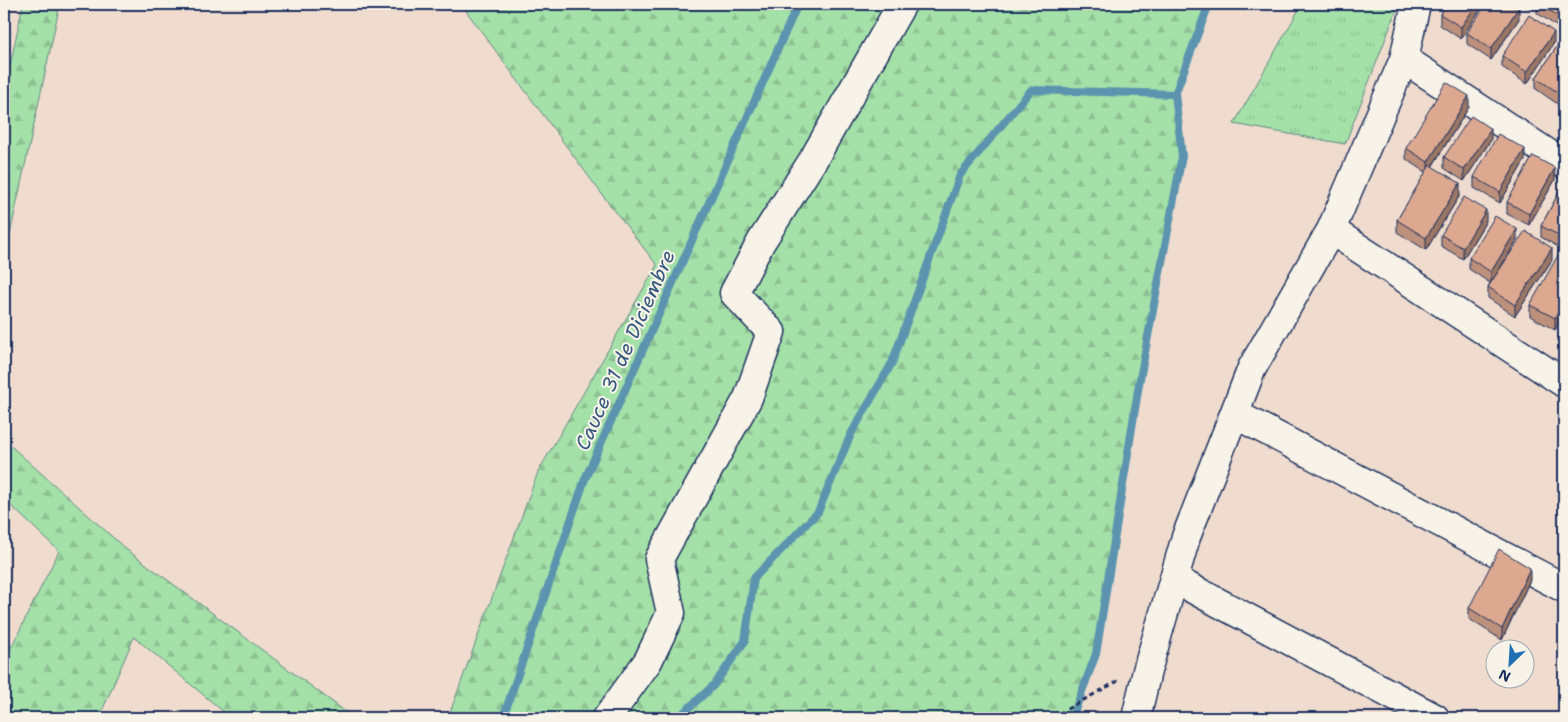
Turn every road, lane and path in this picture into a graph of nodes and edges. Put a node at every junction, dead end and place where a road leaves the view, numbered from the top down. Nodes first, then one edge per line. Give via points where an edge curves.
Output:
1 (902, 4) edge
2 (1416, 4) edge
3 (1404, 59) junction
4 (1564, 164) edge
5 (1331, 230) junction
6 (1564, 383) edge
7 (1235, 414) junction
8 (1174, 579) junction
9 (1561, 579) edge
10 (1147, 672) junction
11 (607, 718) edge
12 (1050, 718) edge
13 (1136, 718) edge
14 (1435, 718) edge

1 - 11 street via 734,293 771,332 748,398 659,559 671,613 648,661
2 - 3 street
3 - 4 street
3 - 5 street
5 - 6 street
5 - 7 street via 1252,368
7 - 8 street via 1186,537
7 - 9 street
8 - 10 street
8 - 14 street
10 - 12 path via 1118,681
10 - 13 street

